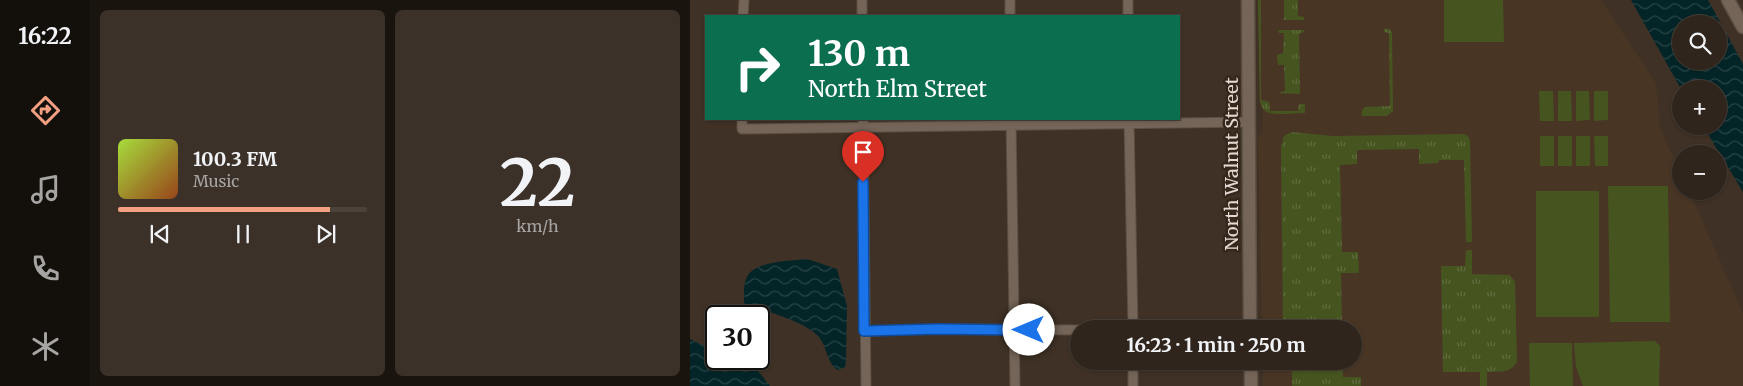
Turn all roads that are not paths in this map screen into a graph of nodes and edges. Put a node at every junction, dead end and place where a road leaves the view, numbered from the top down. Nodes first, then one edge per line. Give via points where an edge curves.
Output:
1 (744, 0) edge
2 (862, 0) edge
3 (1010, 0) edge
4 (1128, 0) edge
5 (1248, 0) edge
6 (1728, 0) edge
7 (743, 15) edge
8 (862, 15) edge
9 (1010, 15) edge
10 (1128, 15) edge
11 (1743, 27) edge
12 (742, 120) edge
13 (1129, 121) edge
14 (1011, 122) edge
15 (1249, 122) junction
16 (863, 123) edge
17 (1133, 320) edge
18 (1250, 320) edge
19 (1014, 330) junction
20 (1070, 330) edge
21 (864, 331) junction
22 (1133, 370) edge
23 (1251, 370) edge
24 (866, 386) edge
25 (1015, 386) edge
26 (1133, 386) edge
27 (1251, 386) edge

1 - 7 street
2 - 8 street
3 - 9 street
4 - 10 street
5 - 15 main road, North Walnut Street
6 - 11 main road
12 - 16 street via 742,129
13 - 14 street
13 - 15 street
13 - 17 street
14 - 16 street
14 - 19 street
15 - 18 main road, North Walnut Street
16 - 21 street
19 - 20 street
19 - 21 street
19 - 25 street
21 - 24 street
22 - 26 street
23 - 27 main road

